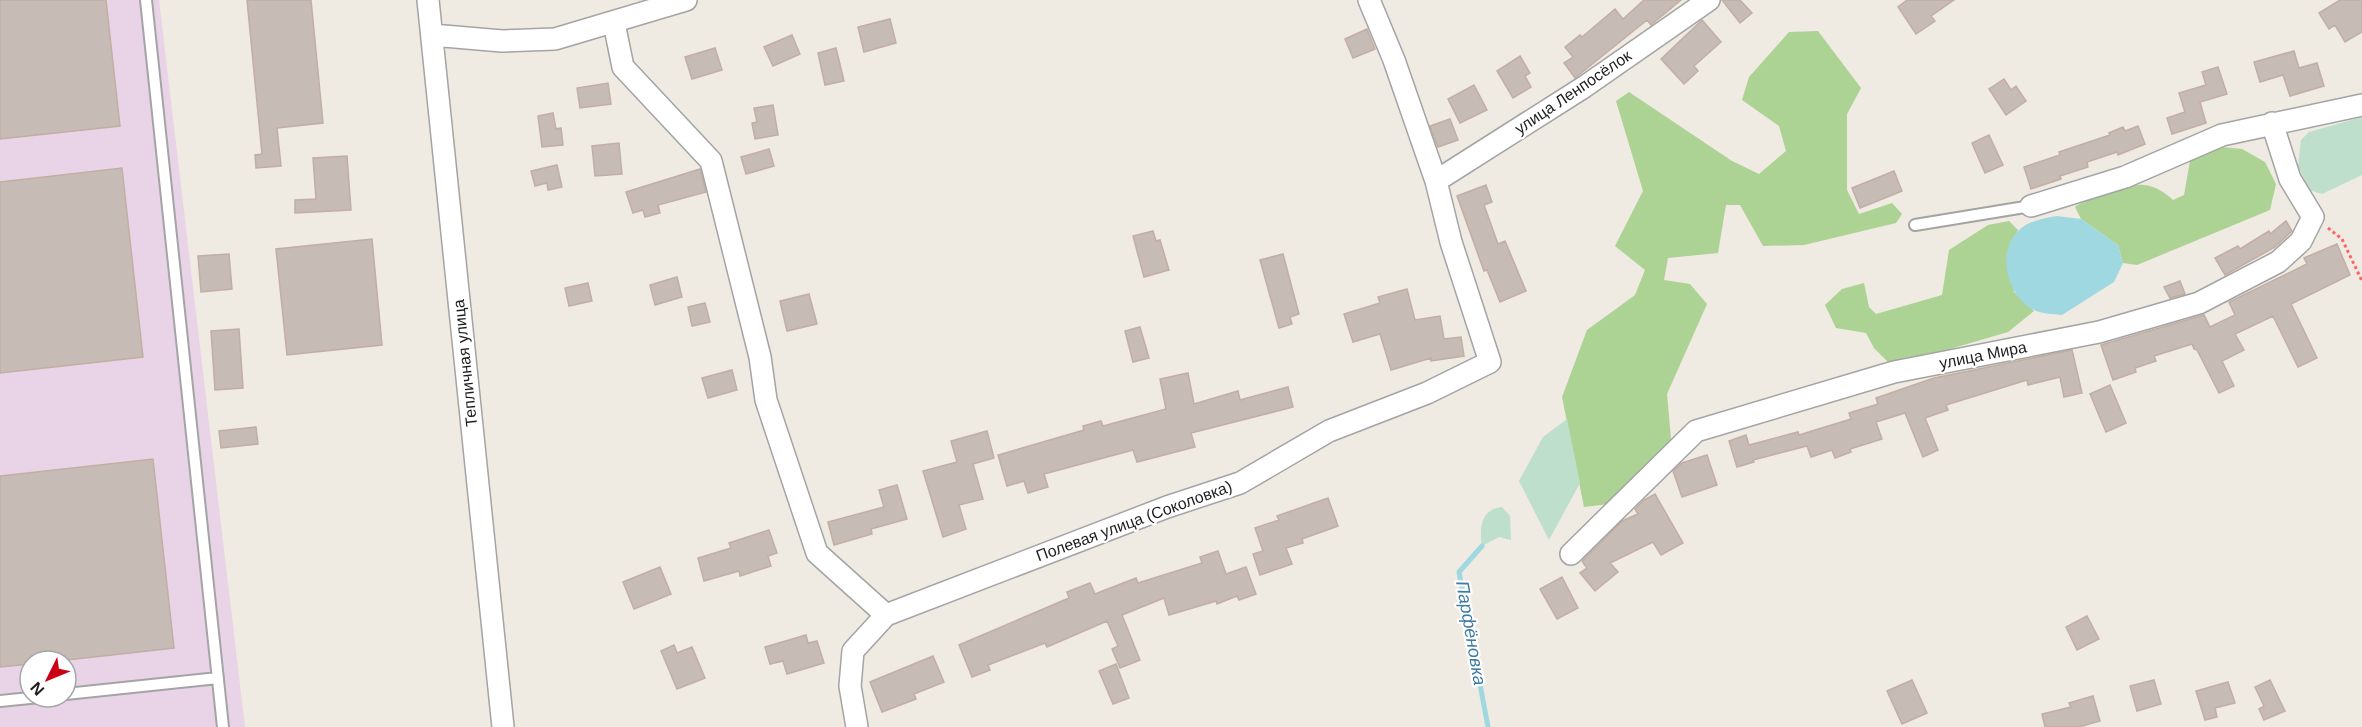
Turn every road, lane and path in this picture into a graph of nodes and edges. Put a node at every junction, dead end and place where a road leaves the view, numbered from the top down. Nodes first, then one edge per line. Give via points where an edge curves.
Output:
1 (146, 0) edge
2 (428, 0) edge
3 (687, 0) edge
4 (1369, 0) edge
5 (1709, 0) edge
6 (614, 23) junction
7 (432, 35) junction
8 (2362, 105) edge
9 (2272, 123) junction
10 (1436, 181) junction
11 (2031, 206) joint
12 (2313, 217) junction
13 (1915, 225) dead end
14 (2362, 281) edge
15 (1571, 554) dead end
16 (886, 615) junction
17 (218, 678) junction
18 (78, 693) edge
19 (18, 699) edge
20 (0, 701) edge
21 (223, 727) edge
22 (502, 727) edge
23 (857, 727) edge

1 - 17 lane
2 - 7 street, Тепличная улица
3 - 6 street
4 - 10 street
5 - 10 street, улица Ленпосёлок via 1584,87
6 - 7 street via 555,39 502,41
6 - 16 street via 623,67 711,161 760,357 766,400 818,553
7 - 22 street, Тепличная улица
8 - 9 street
9 - 11 street via 2222,135 2125,177
9 - 12 street via 2290,179
10 - 16 street, Полевая улица (Соколовка) via 1451,242 1490,362 1427,393 1329,431 1240,483 1167,507
11 - 13 lane
12 - 14 path via 2342,239
12 - 15 street, улица Мира via 2301,241 2278,262 2199,303 2099,332 1894,372 1696,431
16 - 23 street, Полевая улица (Соколовка) via 853,651 850,686
17 - 18 lane
17 - 21 lane
19 - 20 lane

